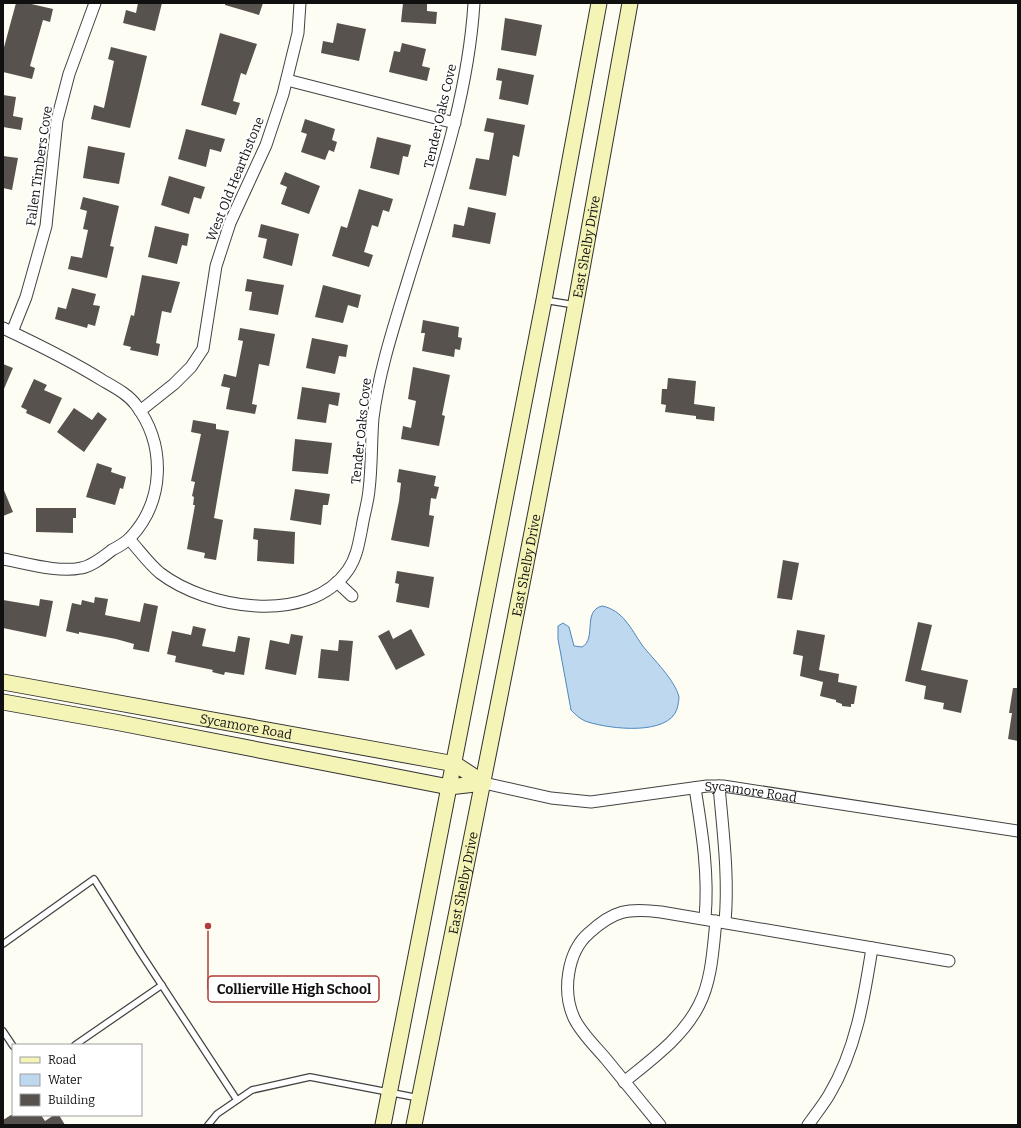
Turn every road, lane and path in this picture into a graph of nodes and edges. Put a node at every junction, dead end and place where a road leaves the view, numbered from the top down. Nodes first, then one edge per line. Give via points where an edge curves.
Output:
1 (95, 3) edge
2 (300, 3) edge
3 (474, 3) edge
4 (599, 3) edge
5 (630, 3) edge
6 (287, 80) junction
7 (455, 123) junction
8 (544, 300) junction
9 (575, 305) junction
10 (7, 330) edge
11 (140, 410) junction
12 (129, 538) junction
13 (3, 559) edge
14 (337, 582) junction
15 (352, 596) dead end
16 (3, 682) edge
17 (3, 702) edge
18 (455, 764) junction
19 (484, 783) junction
20 (719, 786) junction
21 (449, 788) junction
22 (695, 788) junction
23 (1018, 831) edge
24 (705, 918) junction
25 (721, 921) junction
26 (3, 944) edge
27 (872, 948) junction
28 (949, 961) dead end
29 (162, 985) junction
30 (3, 1031) edge
31 (12, 1044) edge
32 (76, 1044) edge
33 (624, 1082) junction
34 (391, 1092) junction
35 (419, 1098) junction
36 (237, 1100) junction
37 (208, 1125) edge
38 (384, 1125) edge
39 (414, 1125) edge
40 (660, 1125) edge
41 (808, 1125) edge

1 - 10 street, Fallen Timbers Cove via 69,74 57,120 46,226 26,297
2 - 6 street, West Old Hearthstone via 298,32
3 - 7 street, Tender Oaks Cove via 472,30
4 - 8 main road
5 - 9 main road, East Shelby Drive
6 - 7 street
6 - 11 street, West Old Hearthstone via 266,145 230,223 216,266 203,349 191,367 174,384
7 - 14 street, Tender Oaks Cove via 381,367 370,445 369,489 357,552 348,571
8 - 9 lane
8 - 18 main road
9 - 19 main road, East Shelby Drive
10 - 11 street via 68,359 116,388
11 - 12 street via 149,427 157,458 158,477 151,507
12 - 13 street via 102,558 82,568 62,570
12 - 14 street, Tender Oaks Cove via 159,572 184,588 205,597 265,608 300,603 328,590
14 - 15 street
16 - 18 main road, Sycamore Road
17 - 21 main road, Sycamore Road
18 - 19 main road, Sycamore Road
18 - 21 main road
19 - 21 main road, Sycamore Road
19 - 22 street, Sycamore Road via 551,798 591,802
19 - 35 main road, East Shelby Drive
20 - 22 street, Sycamore Road
20 - 23 street, Sycamore Road
20 - 25 street via 727,874 727,899
21 - 34 main road
22 - 24 street via 706,864 708,893
24 - 25 street
24 - 33 street via 638,910 623,911 603,920 584,938 573,956 568,983 569,1001 574,1018
25 - 27 street
25 - 33 street via 700,1004 671,1043
26 - 29 lane via 94,879
27 - 28 street
27 - 41 street via 856,1033 829,1095
29 - 32 lane
29 - 36 lane
30 - 31 lane
33 - 40 street
34 - 35 lane
34 - 36 lane via 310,1077 252,1090
34 - 38 main road
35 - 39 main road, East Shelby Drive
36 - 37 lane via 217,1114

